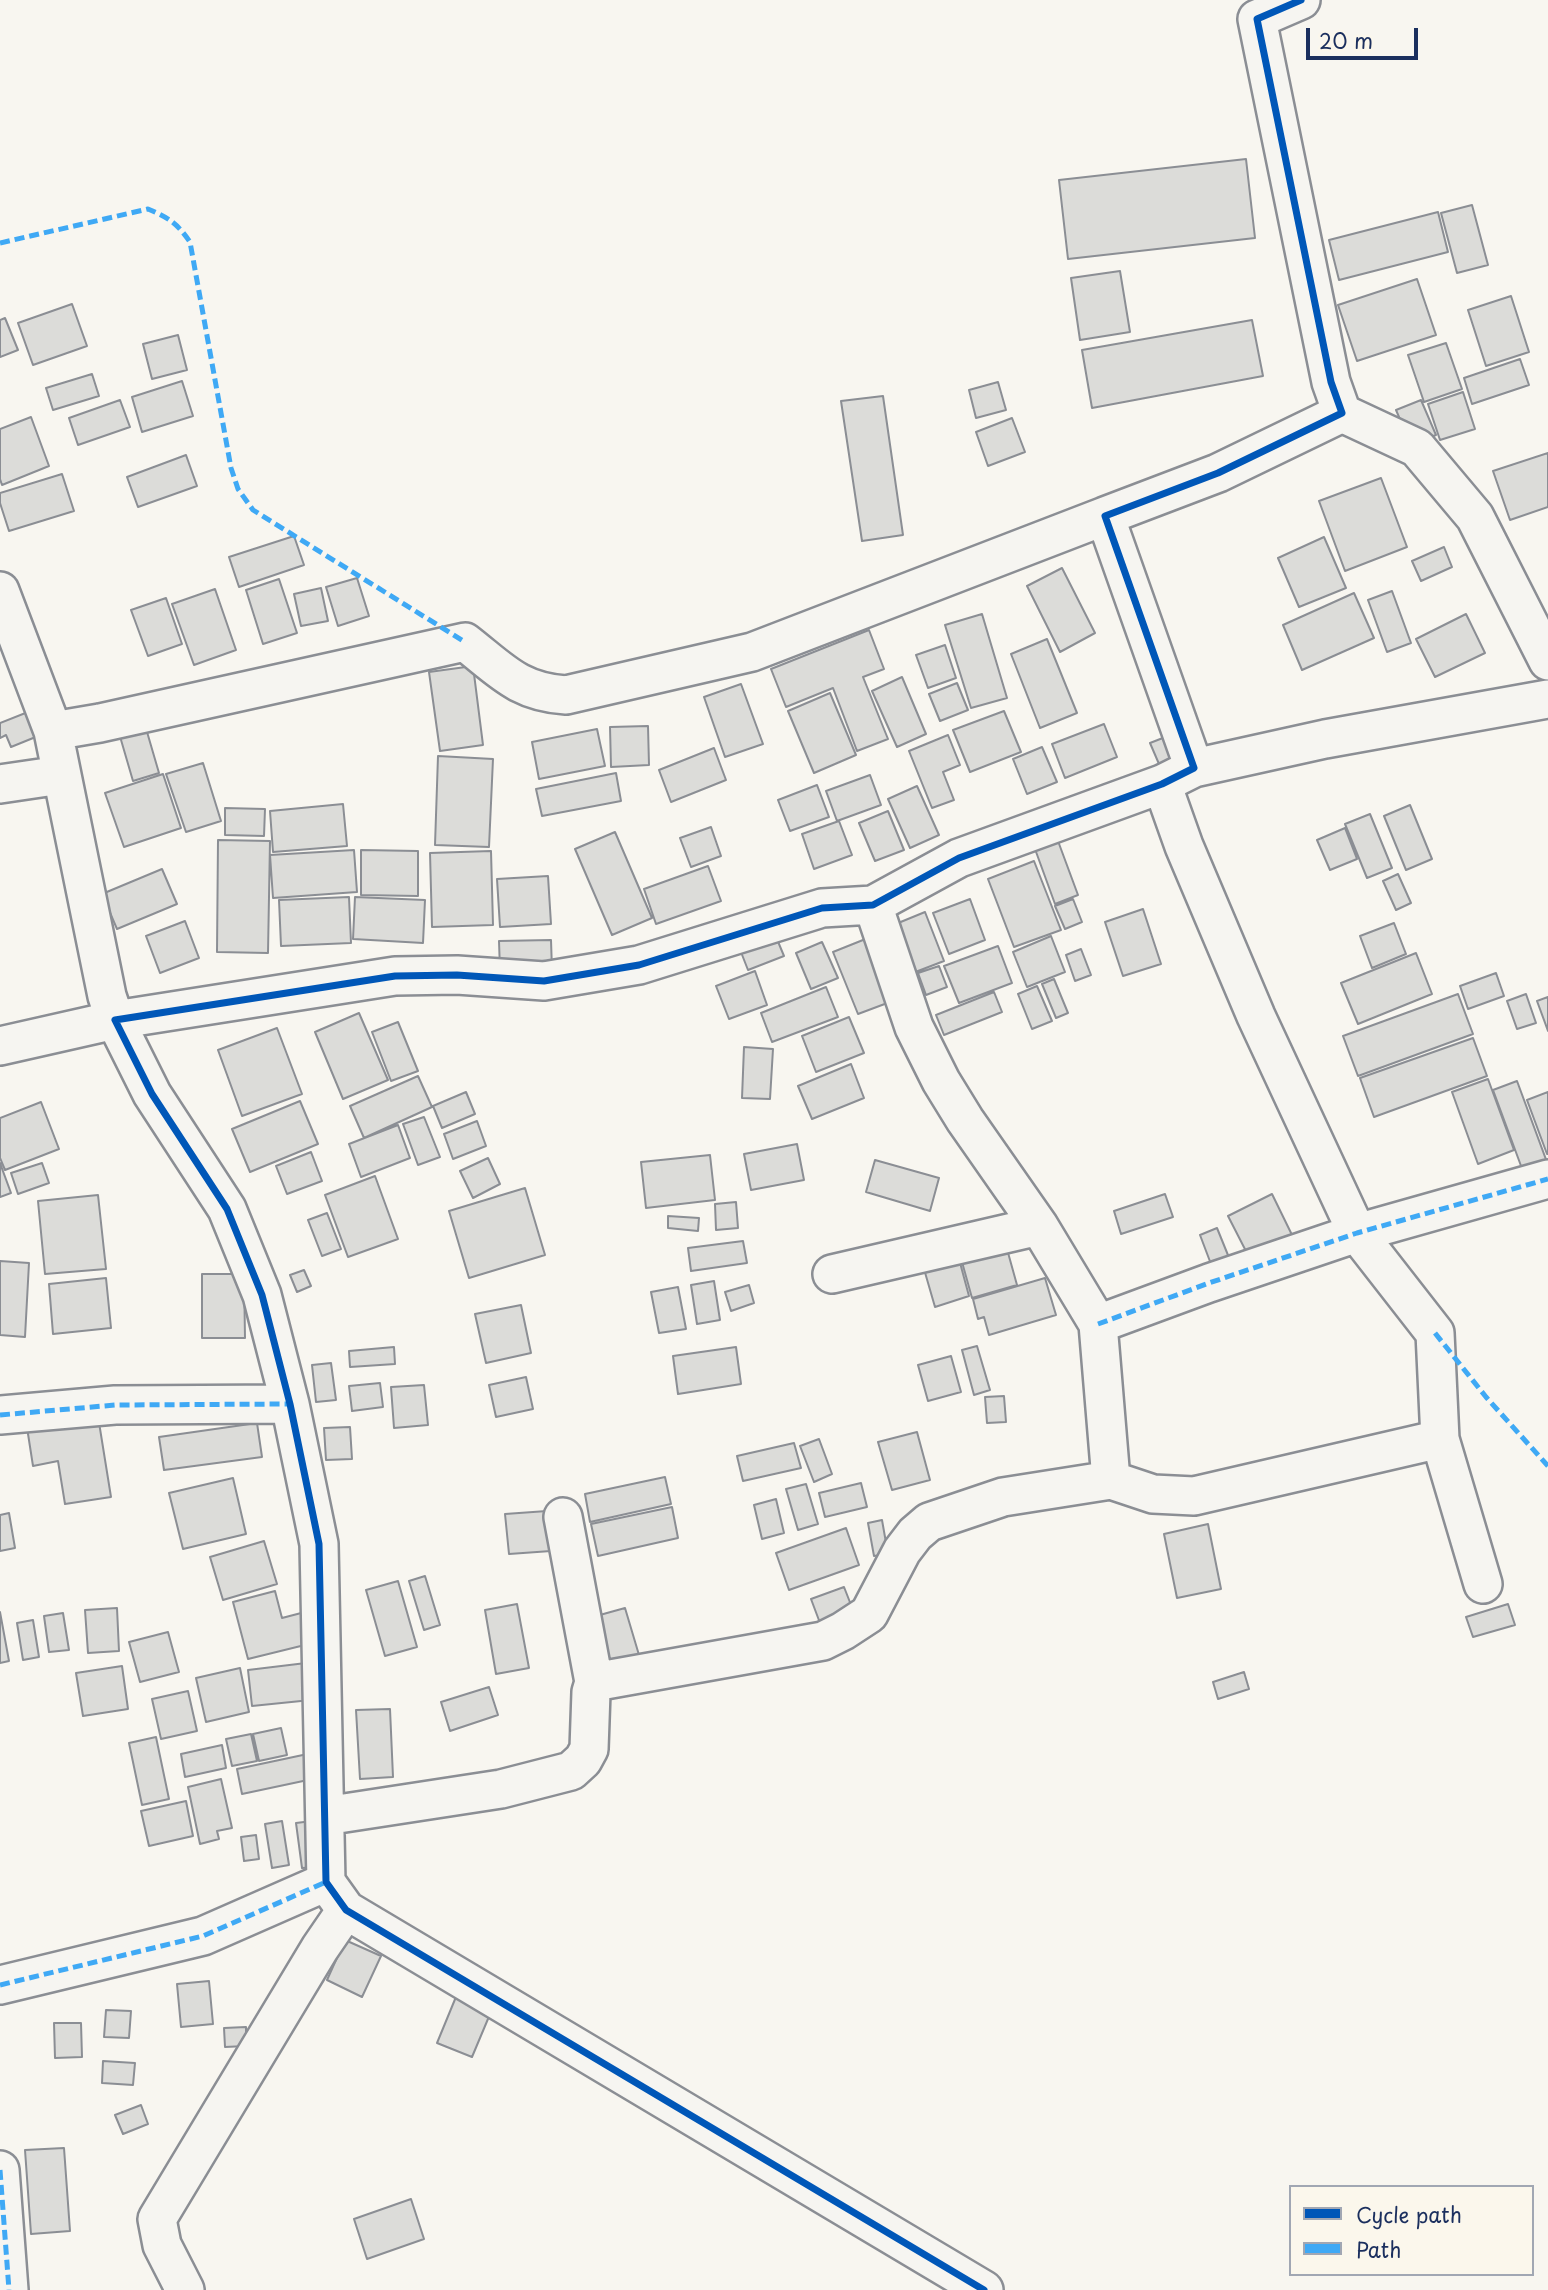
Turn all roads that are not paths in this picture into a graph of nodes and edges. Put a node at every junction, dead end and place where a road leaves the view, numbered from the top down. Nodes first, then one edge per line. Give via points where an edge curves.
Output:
1 (1301, 0) edge
2 (1255, 9) edge
3 (1342, 413) junction
4 (1105, 516) junction
5 (0, 592) edge
6 (1548, 660) edge
7 (1548, 699) edge
8 (53, 731) junction
9 (61, 775) junction
10 (1178, 776) junction
11 (0, 784) edge
12 (873, 905) junction
13 (115, 1020) junction
14 (0, 1046) edge
15 (1548, 1179) edge
16 (1039, 1226) junction
17 (1357, 1233) junction
18 (832, 1274) dead end
19 (1098, 1324) junction
20 (290, 1404) junction
21 (0, 1415) edge
22 (1440, 1439) junction
23 (1111, 1480) junction
24 (563, 1517) dead end
25 (1483, 1584) dead end
26 (594, 1682) junction
27 (325, 1816) junction
28 (336, 1896) junction
29 (0, 1985) edge
30 (0, 2170) edge
31 (9, 2290) edge
32 (185, 2290) edge
33 (984, 2290) edge

1 - 2 street
2 - 3 street via 1331,382
3 - 4 street via 1218,473
3 - 6 street via 1417,448 1475,517
4 - 8 street via 752,652 566,695 544,694 518,684 465,642
4 - 10 street
5 - 8 street
7 - 10 street via 1325,739
8 - 9 street
9 - 11 street
9 - 13 street
10 - 12 street via 959,858
10 - 17 street via 1184,846 1256,1016
12 - 13 street via 822,908 639,965 544,981 395,976
12 - 16 street via 914,1027 941,1081
13 - 14 street
13 - 20 street via 152,1094 227,1209 262,1295
15 - 17 street
16 - 18 street
16 - 19 street
17 - 19 street
17 - 22 street via 1435,1333
19 - 23 street
20 - 21 street via 115,1405
20 - 27 street via 319,1544
22 - 23 street via 1194,1496 1153,1494
22 - 25 street
23 - 26 street via 1003,1497 929,1522 902,1551 869,1614 822,1640
24 - 26 street
26 - 27 street via 589,1749 571,1771 501,1789
27 - 28 street
28 - 29 street via 203,1936
28 - 32 street via 320,1948 157,2219 162,2245
28 - 33 street
30 - 31 street

